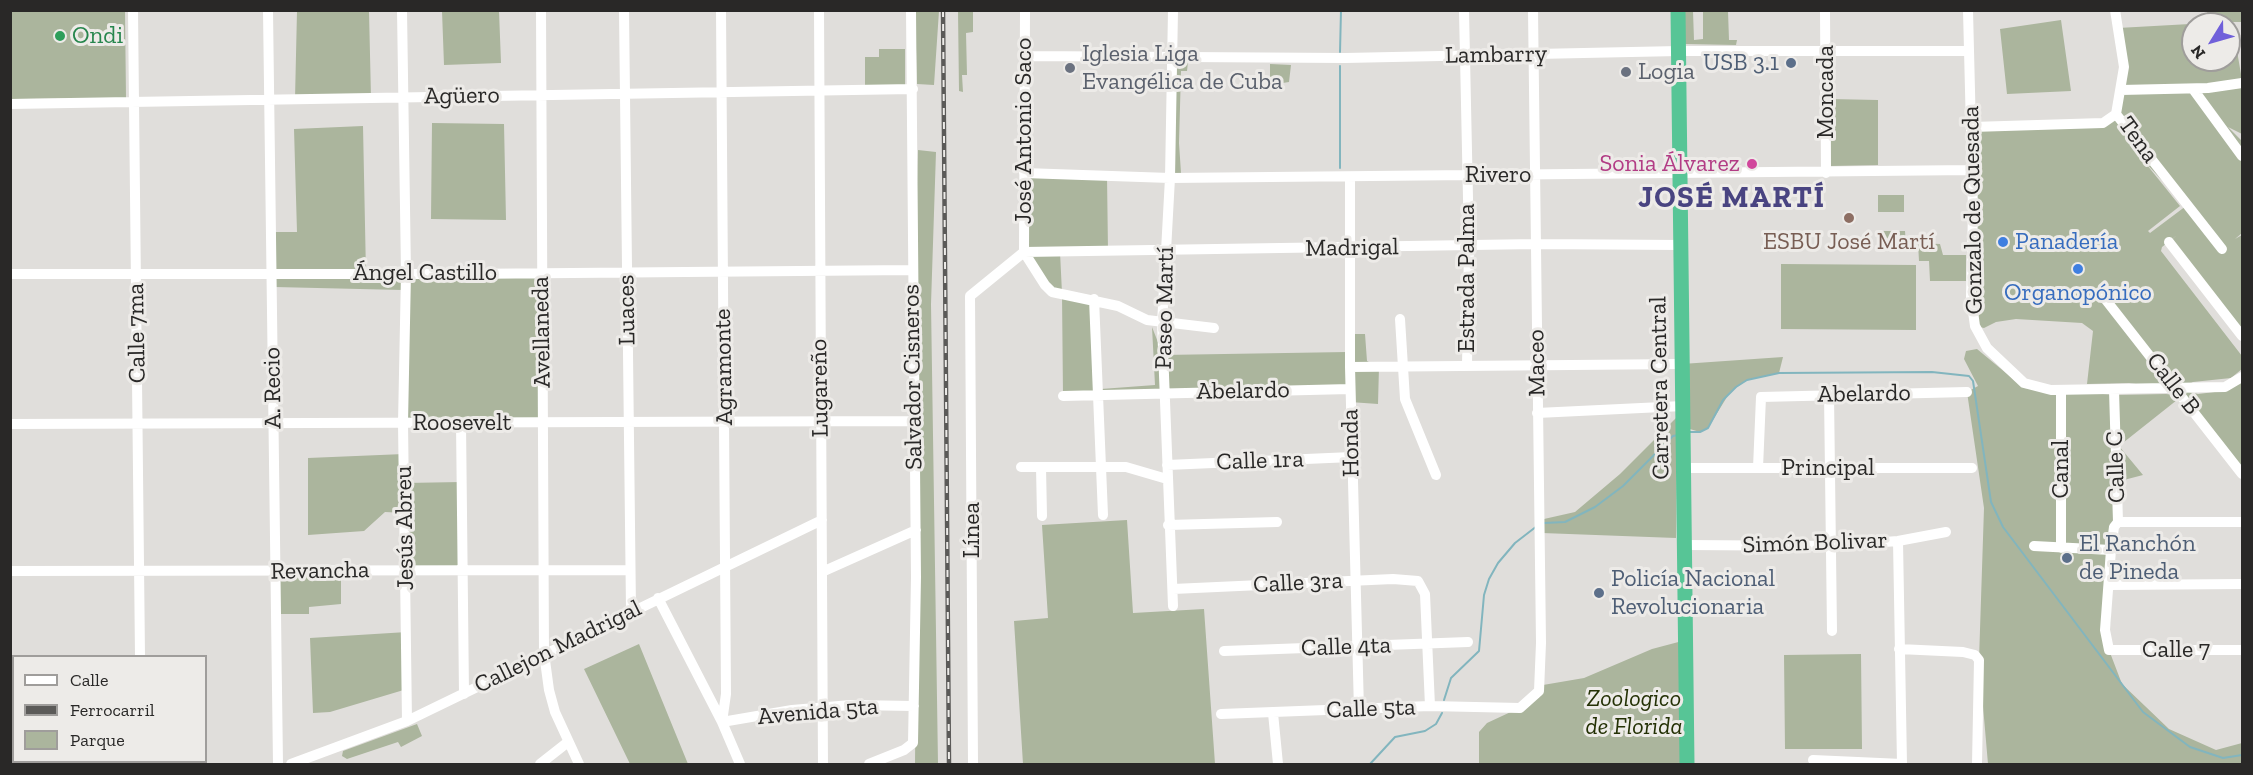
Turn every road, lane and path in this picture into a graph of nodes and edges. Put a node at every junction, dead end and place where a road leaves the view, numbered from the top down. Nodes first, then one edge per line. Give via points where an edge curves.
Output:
1 (133, 10) edge
2 (268, 10) edge
3 (402, 10) edge
4 (542, 10) edge
5 (624, 10) edge
6 (721, 10) edge
7 (819, 10) edge
8 (910, 10) edge
9 (1024, 10) edge
10 (1173, 10) edge
11 (1464, 10) edge
12 (1533, 10) edge
13 (1678, 10) edge
14 (1825, 10) edge
15 (1968, 10) edge
16 (2115, 10) edge
17 (1679, 51) junction
18 (1826, 51) junction
19 (1968, 51) junction
20 (1534, 54) junction
21 (1171, 55) junction
22 (1464, 55) junction
23 (1024, 56) junction
24 (2124, 68) junction
25 (2242, 83) edge
26 (913, 89) junction
27 (2137, 89) junction
28 (2193, 89) junction
29 (819, 90) junction
30 (2121, 90) junction
31 (721, 92) junction
32 (625, 94) junction
33 (542, 95) junction
34 (403, 97) junction
35 (269, 100) junction
36 (134, 102) junction
37 (10, 104) edge
38 (2116, 114) junction
39 (1972, 127) junction
40 (2242, 156) edge
41 (1973, 170) junction
42 (1024, 173) junction
43 (1826, 173) junction
44 (1681, 174) junction
45 (1467, 175) junction
46 (1535, 175) junction
47 (1350, 177) junction
48 (1170, 178) junction
49 (2169, 242) dead end
50 (1536, 244) junction
51 (1469, 245) junction
52 (1681, 245) junction
53 (1166, 249) junction
54 (1350, 249) junction
55 (2223, 249) dead end
56 (1024, 252) junction
57 (912, 270) junction
58 (722, 271) junction
59 (819, 271) junction
60 (541, 272) junction
61 (627, 272) junction
62 (406, 273) junction
63 (10, 274) edge
64 (271, 274) junction
65 (136, 275) junction
66 (2102, 295) dead end
67 (1094, 299) junction
68 (1400, 319) dead end
69 (1162, 324) junction
70 (1214, 328) dead end
71 (2242, 336) edge
72 (1682, 364) junction
73 (1467, 366) junction
74 (1537, 366) junction
75 (1350, 367) junction
76 (1402, 367) junction
77 (2242, 377) edge
78 (1350, 389) junction
79 (2061, 390) junction
80 (2114, 390) junction
81 (2178, 390) junction
82 (1164, 393) junction
83 (1967, 393) dead end
84 (1829, 394) junction
85 (1063, 396) dead end
86 (1099, 396) junction
87 (1683, 406) junction
88 (1537, 413) junction
89 (725, 420) junction
90 (914, 421) junction
91 (628, 422) junction
92 (821, 422) junction
93 (273, 423) junction
94 (403, 423) junction
95 (461, 423) junction
96 (544, 423) junction
97 (10, 424) edge
98 (138, 424) junction
99 (1352, 457) junction
100 (1167, 465) junction
101 (1021, 467) dead end
102 (1041, 467) junction
103 (1101, 467) junction
104 (1684, 468) junction
105 (1758, 468) junction
106 (1832, 468) junction
107 (1972, 468) dead end
108 (1436, 474) dead end
109 (2242, 474) edge
110 (1167, 479) junction
111 (1103, 515) dead end
112 (1042, 516) dead end
113 (822, 520) junction
114 (1277, 522) dead end
115 (2118, 522) junction
116 (2242, 522) edge
117 (1168, 525) junction
118 (916, 530) junction
119 (1946, 532) dead end
120 (1898, 541) junction
121 (1684, 545) junction
122 (1831, 546) junction
123 (2034, 546) dead end
124 (2061, 548) junction
125 (2111, 550) junction
126 (724, 565) junction
127 (406, 570) junction
128 (462, 570) junction
129 (543, 570) junction
130 (629, 570) junction
131 (274, 571) junction
132 (10, 572) edge
133 (139, 572) junction
134 (822, 572) junction
135 (1354, 580) junction
136 (2242, 584) edge
137 (2109, 585) junction
138 (1173, 590) junction
139 (658, 598) junction
140 (1173, 606) dead end
141 (631, 610) junction
142 (1832, 631) dead end
143 (1468, 642) dead end
144 (1427, 643) junction
145 (1357, 647) junction
146 (1899, 649) junction
147 (2109, 650) joint
148 (2242, 650) edge
149 (1224, 651) dead end
150 (544, 653) junction
151 (140, 655) edge
152 (464, 694) junction
153 (914, 706) junction
154 (1430, 706) junction
155 (825, 707) junction
156 (1520, 708) joint
157 (1359, 710) junction
158 (1273, 713) junction
159 (1221, 714) dead end
160 (407, 721) junction
161 (722, 722) junction
162 (568, 742) junction
163 (1813, 760) dead end
164 (1902, 764) edge
165 (278, 765) edge
166 (291, 765) edge
167 (540, 765) edge
168 (579, 765) edge
169 (740, 765) edge
170 (823, 765) edge
171 (868, 765) edge
172 (974, 765) edge
173 (1278, 765) edge
174 (1687, 765) edge
175 (1977, 765) edge

1 - 36 street, Calle 7ma
2 - 35 street, A. Recio
3 - 34 street, Jesús Abreu
4 - 33 street, Avellaneda
5 - 32 street, Luaces
6 - 31 street, Agramonte
7 - 29 street, Lugareño
8 - 26 street, Salvador Cisneros
9 - 23 street, José Antonio Saco
10 - 21 street, Paseo Martí
11 - 22 street, Estrada Palma
12 - 20 street, Maceo
13 - 17 highway, Carretera Central
14 - 18 street, Moncada
15 - 19 street, Gonzalo de Quesada
16 - 24 street, Tena
17 - 18 street, Lambarry
17 - 20 street, Lambarry
17 - 44 highway, Carretera Central
18 - 19 street, Lambarry
18 - 43 street, Moncada
19 - 39 street, Gonzalo de Quesada
20 - 22 street, Lambarry
20 - 46 street, Maceo
21 - 22 street, Lambarry
21 - 23 street, Lambarry
21 - 48 street, Paseo Martí
22 - 45 street, Estrada Palma
23 - 42 street, José Antonio Saco
24 - 27 street
24 - 30 street, Tena
25 - 28 street
26 - 29 street, Agüero
26 - 57 street, Salvador Cisneros
27 - 28 street
27 - 30 street
28 - 40 street
29 - 31 street, Agüero
29 - 59 street, Lugareño
30 - 38 street, Tena
31 - 32 street, Agüero
31 - 58 street, Agramonte
32 - 33 street, Agüero
32 - 61 street, Luaces
33 - 34 street, Agüero
33 - 60 street, Avellaneda
34 - 35 street, Agüero
34 - 62 street, Jesús Abreu
35 - 36 street, Agüero
35 - 64 street, A. Recio
36 - 37 street, Agüero
36 - 65 street, Calle 7ma
38 - 39 street via 2103,123
38 - 55 street, Tena
39 - 41 street, Gonzalo de Quesada
41 - 43 street, Rivero
41 - 79 street, Gonzalo de Quesada via 1971,297 1979,338 2024,383
42 - 48 street, Rivero
42 - 56 street, José Antonio Saco
43 - 44 street, Rivero
44 - 46 street, Rivero
44 - 52 highway, Carretera Central
45 - 46 street, Rivero
45 - 47 street, Rivero
45 - 51 street, Estrada Palma
46 - 50 street, Maceo
47 - 48 street, Rivero
47 - 54 street, Honda
48 - 53 street, Paseo Martí
49 - 71 street
50 - 51 street, Madrigal
50 - 52 street, Madrigal
50 - 74 street, Maceo
51 - 54 street, Madrigal
51 - 73 street, Estrada Palma
52 - 72 highway, Carretera Central
53 - 54 street, Madrigal
53 - 56 street, Madrigal
53 - 69 street, Paseo Martí
54 - 75 street, Honda
56 - 67 street via 1052,292
56 - 172 street, Línea via 970,296
57 - 59 street, Ángel Castillo
57 - 90 street, Salvador Cisneros
58 - 59 street, Ángel Castillo
58 - 61 street, Ángel Castillo
58 - 89 street, Agramonte
59 - 92 street, Lugareño
60 - 61 street, Ángel Castillo
60 - 62 street, Ángel Castillo
60 - 96 street, Avellaneda
61 - 91 street, Luaces
62 - 64 street, Ángel Castillo
62 - 94 street, Jesús Abreu
63 - 65 street, Ángel Castillo
64 - 65 street, Ángel Castillo
64 - 93 street, A. Recio
65 - 98 street, Calle 7ma
66 - 81 street, Calle B
67 - 69 street
67 - 86 street
68 - 76 street
69 - 70 street
69 - 82 street, Paseo Martí
72 - 74 street
72 - 87 highway, Carretera Central
73 - 74 street
73 - 76 street
74 - 88 street, Maceo
75 - 76 street
75 - 78 street, Honda
76 - 108 street via 1409,412
77 - 81 street, Gonzalo de Quesada via 2225,387
78 - 82 street, Abelardo
78 - 99 street, Honda
79 - 80 street, Gonzalo de Quesada
79 - 124 street, Canal
80 - 81 street, Gonzalo de Quesada
80 - 115 street, Calle C
81 - 109 street, Calle B
82 - 86 street, Abelardo
82 - 100 street, Paseo Martí
83 - 84 street, Abelardo
84 - 105 street, Abelardo via 1761,398
84 - 106 street
85 - 86 street, Abelardo
86 - 103 street
87 - 88 street
87 - 104 highway, Carretera Central
88 - 156 street, Maceo via 1539,691
89 - 91 street, Roosevelt
89 - 92 street, Roosevelt
89 - 126 street, Agramonte
90 - 92 street, Roosevelt
90 - 118 street, Salvador Cisneros
91 - 96 street, Roosevelt
91 - 130 street, Luaces
92 - 113 street, Lugareño
93 - 94 street, Roosevelt
93 - 98 street, Roosevelt
93 - 131 street, A. Recio
94 - 95 street, Roosevelt
94 - 127 street, Jesús Abreu
95 - 96 street, Roosevelt
95 - 128 street
96 - 129 street, Avellaneda
97 - 98 street, Roosevelt
98 - 133 street, Calle 7ma
99 - 100 street, Calle 1ra
99 - 135 street, Honda
100 - 110 street, Paseo Martí
101 - 102 street
102 - 103 street
102 - 112 street
103 - 110 street via 1126,467
103 - 111 street
104 - 105 street, Principal
104 - 121 highway, Carretera Central
105 - 106 street, Principal
106 - 107 street, Principal
106 - 122 street
110 - 117 street, Paseo Martí
113 - 126 street, Callejon Madrigal
113 - 134 street, Lugareño
114 - 117 street
115 - 116 street
115 - 125 street, Calle C
117 - 138 street, Paseo Martí
118 - 134 street
118 - 153 street, Salvador Cisneros
119 - 120 street, Simón Bolivar
120 - 122 street, Simón Bolivar
120 - 146 street
121 - 122 street, Simón Bolivar
121 - 174 highway, Carretera Central
122 - 142 street
123 - 124 street
124 - 125 street
125 - 137 street, Calle C
126 - 139 street, Callejon Madrigal
126 - 161 street, Agramonte via 726,694
127 - 128 street, Revancha
127 - 131 street, Revancha
127 - 160 street, Jesús Abreu
128 - 129 street, Revancha
128 - 152 street
129 - 130 street, Revancha
129 - 150 street, Avellaneda
130 - 141 street, Luaces
131 - 133 street, Revancha
131 - 165 street, A. Recio
132 - 133 street, Revancha
133 - 151 street, Calle 7ma
134 - 155 street, Lugareño
135 - 138 street, Calle 3ra
135 - 144 street, Calle 3ra via 1410,580 1422,585
135 - 145 street, Honda
136 - 137 street
137 - 147 street, Calle C via 2105,630
138 - 140 street, Paseo Martí
139 - 141 street, Callejon Madrigal
139 - 161 street
141 - 150 street, Callejon Madrigal
143 - 144 street, Calle 4ta
144 - 145 street, Calle 4ta
144 - 154 street
145 - 149 street, Calle 4ta
145 - 157 street, Honda
146 - 164 street
146 - 175 street via 1975,655
147 - 148 street, Calle 7
150 - 152 street, Callejon Madrigal
150 - 162 street, Avellaneda via 549,690
152 - 160 street, Callejon Madrigal
153 - 155 street, Avenida 5ta
153 - 171 street, Salvador Cisneros via 913,742 904,750
154 - 156 street, Calle 5ta
154 - 157 street, Calle 5ta
155 - 161 street, Avenida 5ta
155 - 170 street, Lugareño
157 - 158 street, Calle 5ta
158 - 159 street, Calle 5ta
158 - 173 street
160 - 166 street, Callejon Madrigal
161 - 169 street
162 - 167 street
162 - 168 street, Avellaneda
163 - 164 street

